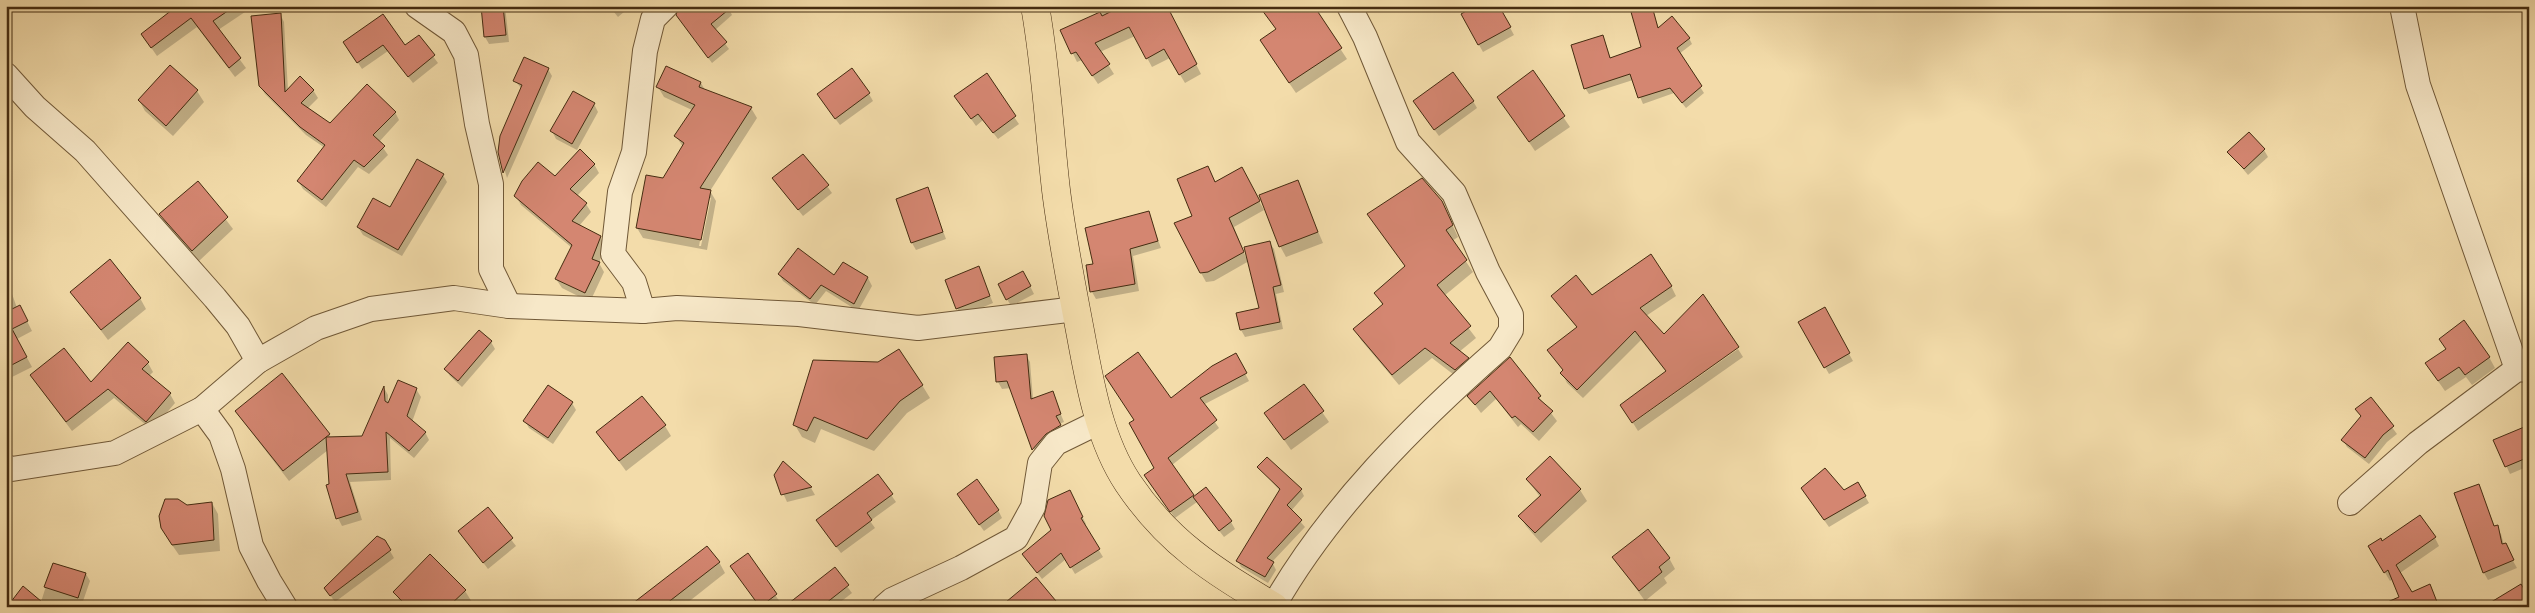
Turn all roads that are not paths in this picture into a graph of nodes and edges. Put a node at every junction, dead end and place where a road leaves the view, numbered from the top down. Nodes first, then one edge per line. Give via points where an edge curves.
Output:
1 (417, 6) edge
2 (666, 6) edge
3 (1035, 6) edge
4 (1349, 6) edge
5 (2402, 6) edge
6 (6, 75) edge
7 (509, 306) junction
8 (1076, 309) junction
9 (642, 311) junction
10 (258, 361) junction
11 (2523, 369) edge
12 (202, 409) junction
13 (1101, 421) junction
14 (8, 471) edge
15 (2350, 503) dead end
16 (285, 607) edge
17 (884, 607) edge
18 (1274, 607) edge

1 - 7 street via 454,32 466,55 491,184 491,269
2 - 9 street via 653,19 645,51 634,152 620,192 613,254 634,282
3 - 8 main road via 1057,192
4 - 18 street via 1366,37 1408,142 1454,193 1488,272 1511,315 1511,330 1500,348 1386,455 1294,570
5 - 11 street via 2418,85
6 - 10 street via 35,107 84,151 215,298 238,326
7 - 9 street
7 - 10 street via 454,298 371,309 316,328
8 - 9 street via 918,328 799,314 677,308
8 - 13 main road via 1090,384
10 - 12 street
11 - 15 street via 2418,443
12 - 14 street via 115,453
12 - 16 street via 221,435 233,469 251,546
13 - 17 street via 1056,443 1040,463 1034,507 1016,538
13 - 18 main road via 1127,482 1154,518 1183,548

